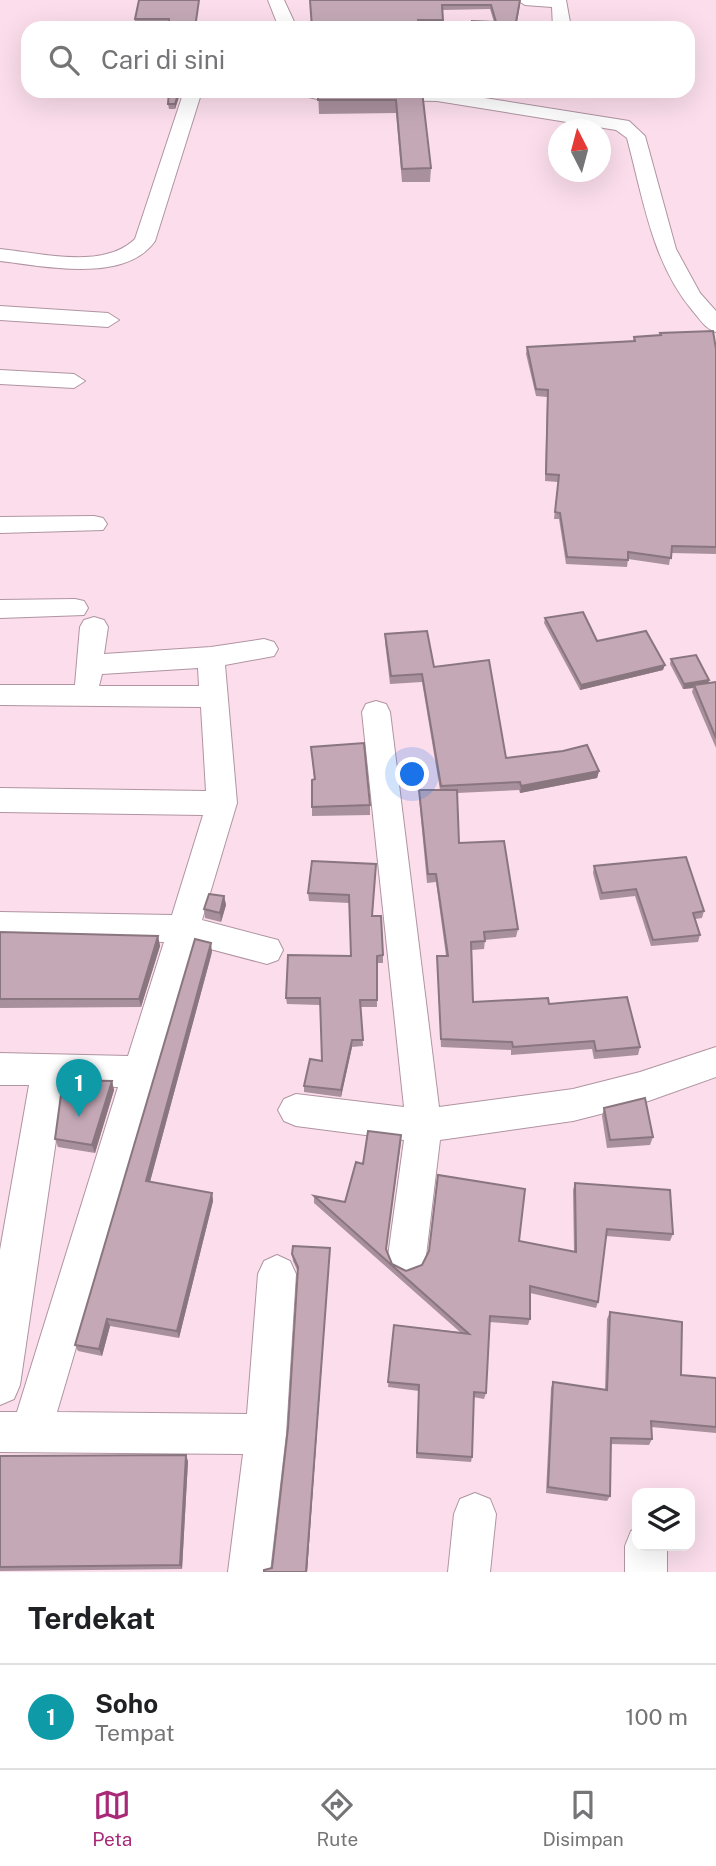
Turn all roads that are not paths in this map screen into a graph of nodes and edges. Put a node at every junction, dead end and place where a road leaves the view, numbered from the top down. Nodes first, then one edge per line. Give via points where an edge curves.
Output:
1 (276, 0) edge
2 (525, 0) edge
3 (285, 21) edge
4 (562, 21) edge
5 (191, 98) edge
6 (483, 98) edge
7 (529, 100) edge
8 (0, 255) edge
9 (0, 313) edge
10 (108, 320) dead end
11 (716, 325) edge
12 (0, 377) edge
13 (74, 381) dead end
14 (94, 524) dead end
15 (0, 525) edge
16 (0, 609) edge
17 (264, 649) dead end
18 (211, 657) junction
19 (89, 665) junction
20 (0, 695) edge
21 (85, 695) junction
22 (211, 697) junction
23 (376, 712) dead end
24 (0, 800) edge
25 (222, 803) junction
26 (0, 925) edge
27 (184, 929) junction
28 (267, 950) dead end
29 (716, 1062) edge
30 (0, 1069) edge
31 (49, 1070) junction
32 (139, 1072) junction
33 (296, 1110) dead end
34 (424, 1126) junction
35 (10, 1234) edge
36 (407, 1256) dead end
37 (277, 1274) dead end
38 (0, 1385) edge
39 (15, 1432) edge
40 (266, 1434) junction
41 (475, 1514) dead end
42 (646, 1551) edge
43 (249, 1572) edge
44 (469, 1572) edge
45 (646, 1572) edge

1 - 3 street
2 - 4 street via 561,3
5 - 8 street via 139,251 115,261
6 - 7 street
7 - 11 street via 631,131 666,249 691,295
9 - 10 street
12 - 13 street
14 - 15 street
16 - 19 street via 85,617
17 - 18 street
18 - 19 street
18 - 22 street
19 - 21 street
20 - 21 street
21 - 22 street
22 - 25 street
23 - 34 street
24 - 25 street
25 - 27 street
26 - 27 street
27 - 28 street
27 - 32 street
29 - 34 street via 573,1105
30 - 31 street
31 - 32 street
31 - 35 street
32 - 39 street
33 - 34 street
34 - 36 street
35 - 38 street
37 - 40 street
39 - 40 street
40 - 43 street
41 - 44 street
42 - 45 street

